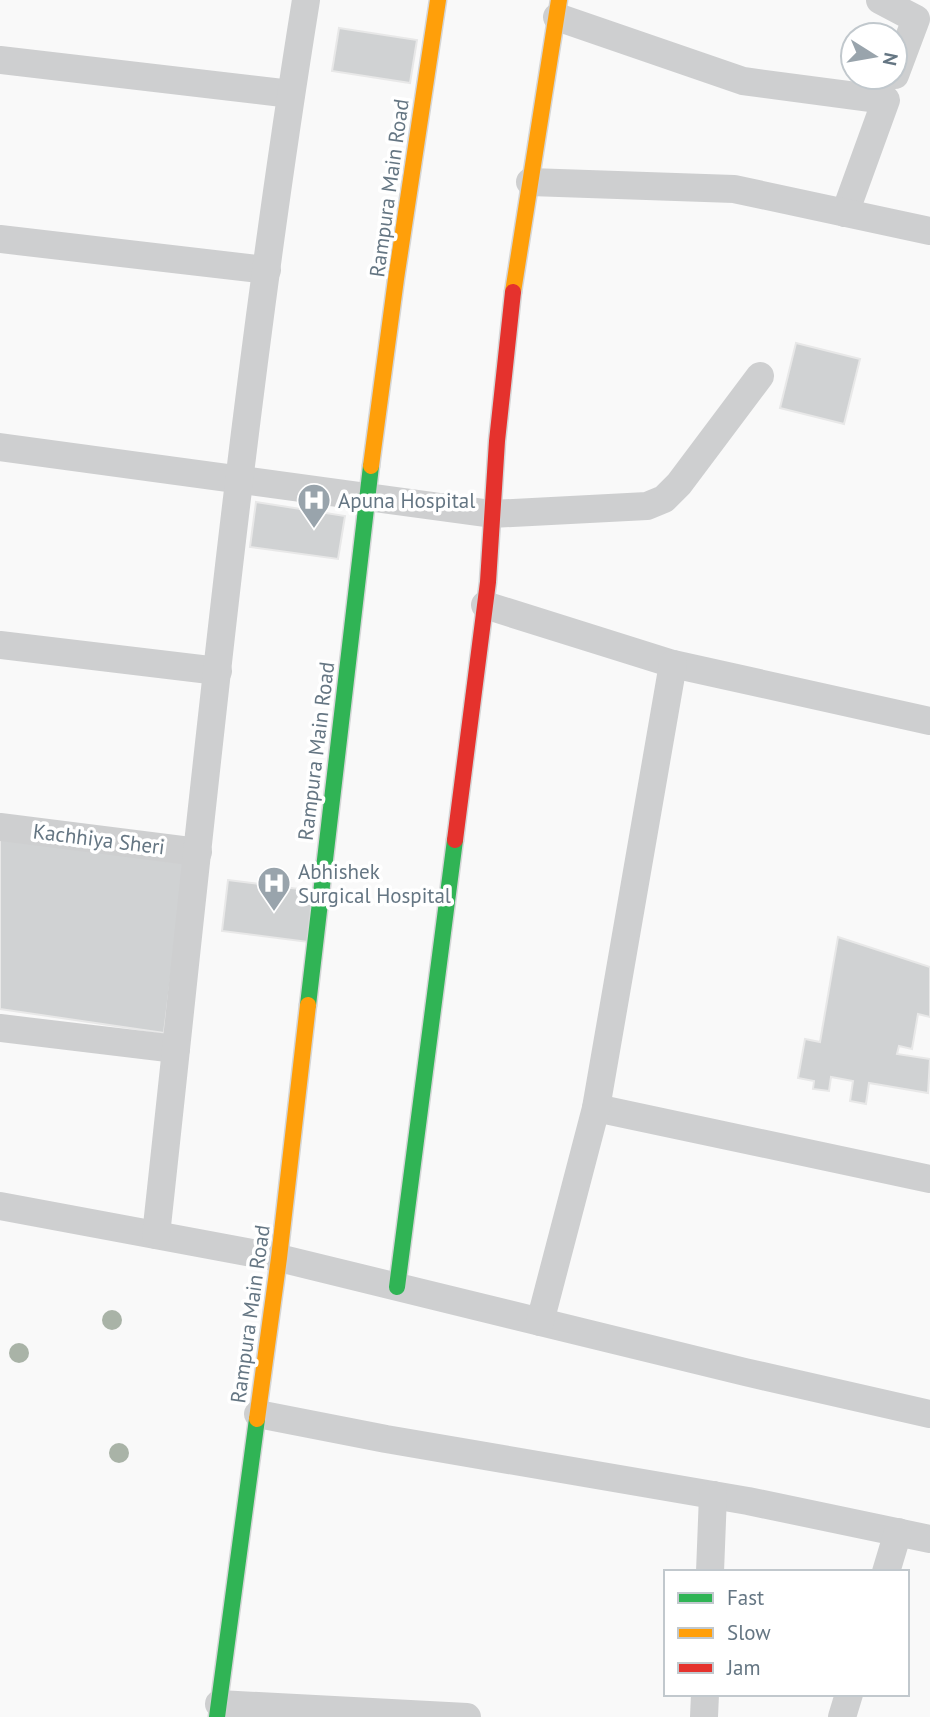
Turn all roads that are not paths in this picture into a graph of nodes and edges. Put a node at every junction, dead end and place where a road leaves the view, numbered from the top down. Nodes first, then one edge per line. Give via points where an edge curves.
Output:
1 (306, 0) edge
2 (438, 0) edge
3 (880, 0) edge
4 (558, 9) edge
5 (923, 12) edge
6 (909, 45) edge
7 (0, 60) edge
8 (839, 83) edge
9 (889, 91) edge
10 (291, 94) junction
11 (530, 182) junction
12 (845, 213) junction
13 (930, 231) edge
14 (0, 239) edge
15 (267, 271) junction
16 (760, 376) dead end
17 (0, 447) edge
18 (239, 479) junction
19 (367, 496) junction
20 (492, 514) junction
21 (485, 605) junction
22 (0, 645) edge
23 (673, 664) junction
24 (218, 671) junction
25 (930, 721) edge
26 (0, 827) edge
27 (198, 852) junction
28 (0, 1028) edge
29 (176, 1049) junction
30 (596, 1108) junction
31 (930, 1179) edge
32 (0, 1206) edge
33 (156, 1235) junction
34 (279, 1258) junction
35 (397, 1287) junction
36 (540, 1322) junction
37 (258, 1414) junction
38 (930, 1414) edge
39 (713, 1495) junction
40 (898, 1532) junction
41 (930, 1539) edge
42 (710, 1570) edge
43 (887, 1570) edge
44 (705, 1696) edge
45 (848, 1696) edge
46 (218, 1710) edge
47 (467, 1717) edge
48 (704, 1717) edge
49 (842, 1717) edge

1 - 10 street
2 - 19 street, Rampura Main Road
3 - 5 street
4 - 8 street via 743,81
4 - 11 street
5 - 6 street
7 - 10 street
9 - 12 street
10 - 15 street
11 - 12 street via 734,189
11 - 20 street via 514,284
12 - 13 street
14 - 15 street
15 - 18 street
16 - 20 street via 664,499 647,506
17 - 18 street
18 - 19 street
18 - 24 street
19 - 20 street
19 - 34 street, Rampura Main Road
20 - 21 street
21 - 23 street
21 - 35 street
22 - 24 street
23 - 25 street
23 - 30 street
24 - 27 street
26 - 27 street, Kachhiya Sheri
27 - 29 street
28 - 29 street
29 - 33 street
30 - 31 street
30 - 36 street
32 - 33 street
33 - 34 street
34 - 35 street
34 - 37 street, Rampura Main Road
35 - 36 street
36 - 38 street
37 - 39 street
37 - 46 street, Rampura Main Road
39 - 40 street
39 - 42 street
40 - 41 street
40 - 43 street
44 - 48 street
45 - 49 street
46 - 47 street

